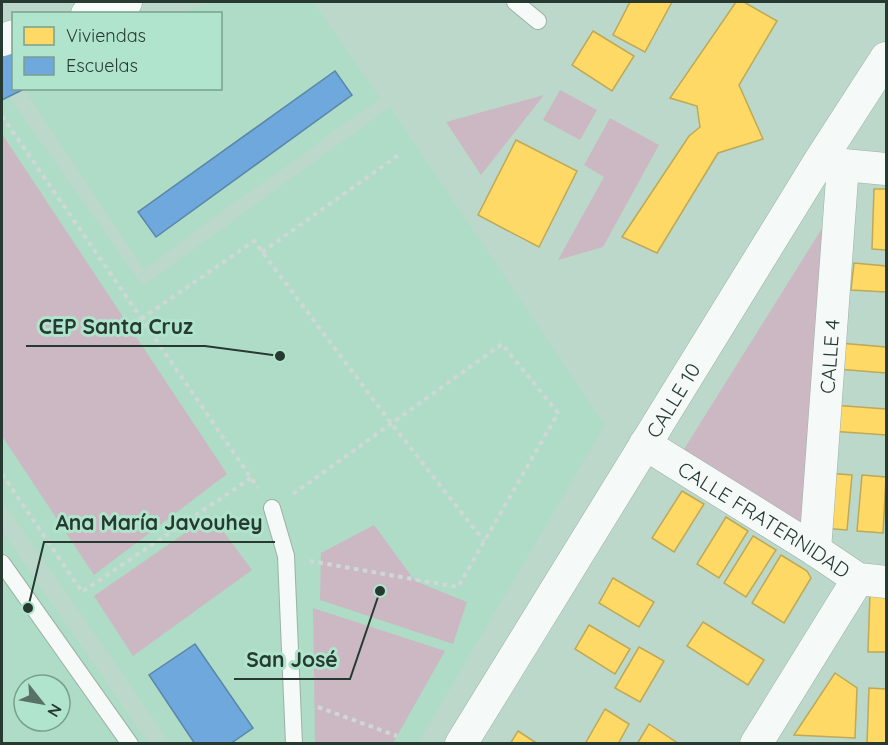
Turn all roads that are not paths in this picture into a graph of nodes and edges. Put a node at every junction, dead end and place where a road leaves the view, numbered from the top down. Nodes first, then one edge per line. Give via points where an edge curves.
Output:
1 (126, 2) edge
2 (515, 2) edge
3 (94, 12) edge
4 (538, 21) dead end
5 (886, 58) edge
6 (831, 163) junction
7 (886, 169) edge
8 (645, 444) junction
9 (272, 508) road end
10 (815, 550) junction
11 (2, 563) edge
12 (872, 580) edge
13 (130, 744) edge
14 (294, 744) edge
15 (461, 744) edge
16 (756, 744) edge

1 - 3 street
2 - 4 lane
5 - 6 street, CALLE 10
6 - 7 street
6 - 8 street, CALLE 10
6 - 10 street, CALLE 4
8 - 10 street, CALLE FRATERNIDAD
8 - 15 street, CALLE 10
9 - 14 lane via 286,556
10 - 12 street, CALLE FRATERNIDAD
11 - 13 lane
12 - 16 street

